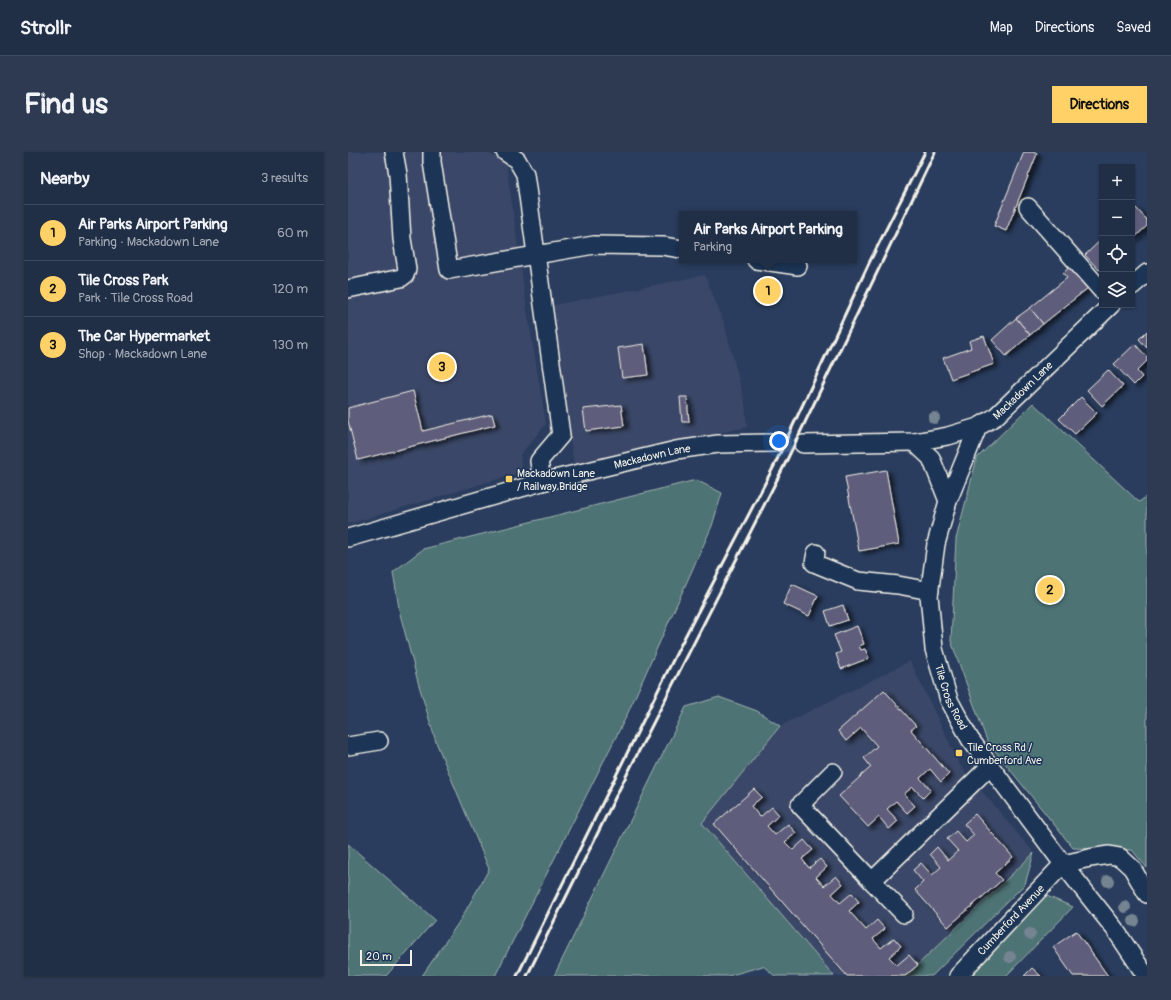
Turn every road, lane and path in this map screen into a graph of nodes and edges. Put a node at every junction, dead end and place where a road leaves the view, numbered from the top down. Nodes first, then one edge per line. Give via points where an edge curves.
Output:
1 (394, 152) edge
2 (432, 152) edge
3 (505, 152) edge
4 (1028, 207) dead end
5 (679, 249) edge
6 (536, 254) junction
7 (777, 263) edge
8 (798, 266) dead end
9 (1147, 273) edge
10 (1135, 283) edge
11 (1099, 288) edge
12 (348, 289) edge
13 (1108, 308) edge
14 (978, 427) junction
15 (914, 442) junction
16 (774, 443) tunnel mouth
17 (803, 444) tunnel mouth
18 (542, 482) junction
19 (948, 501) junction
20 (348, 538) edge
21 (816, 553) dead end
22 (930, 591) junction
23 (379, 741) dead end
24 (348, 746) edge
25 (989, 766) junction
26 (833, 772) dead end
27 (1063, 864) junction
28 (872, 881) junction
29 (1147, 894) edge
30 (904, 914) dead end
31 (962, 975) edge
32 (1146, 976) edge

1 - 12 street via 407,269 405,275
2 - 6 street via 449,270
3 - 6 street via 518,160 525,174
4 - 11 street
5 - 6 street via 594,245
6 - 18 street via 561,435 539,461
7 - 8 street
9 - 10 street
13 - 14 street, Mackadown Lane via 995,417
14 - 15 street, Mackadown Lane
14 - 19 street, Tile Cross Road
15 - 17 street, Mackadown Lane
15 - 19 street via 931,458
16 - 18 street, Mackadown Lane via 718,444 676,450
18 - 20 street, Mackadown Lane
19 - 22 street, Tile Cross Road via 936,544
21 - 22 street via 814,563 858,581
22 - 25 street, Tile Cross Road via 934,649 949,700 970,739
23 - 24 street
25 - 27 street, Tile Cross Road
25 - 28 street
26 - 28 street via 800,805
27 - 29 street via 1109,855 1120,857 1132,868
27 - 31 street, Cumberford Avenue
27 - 32 street, Tile Cross Road via 1114,928
28 - 30 street

